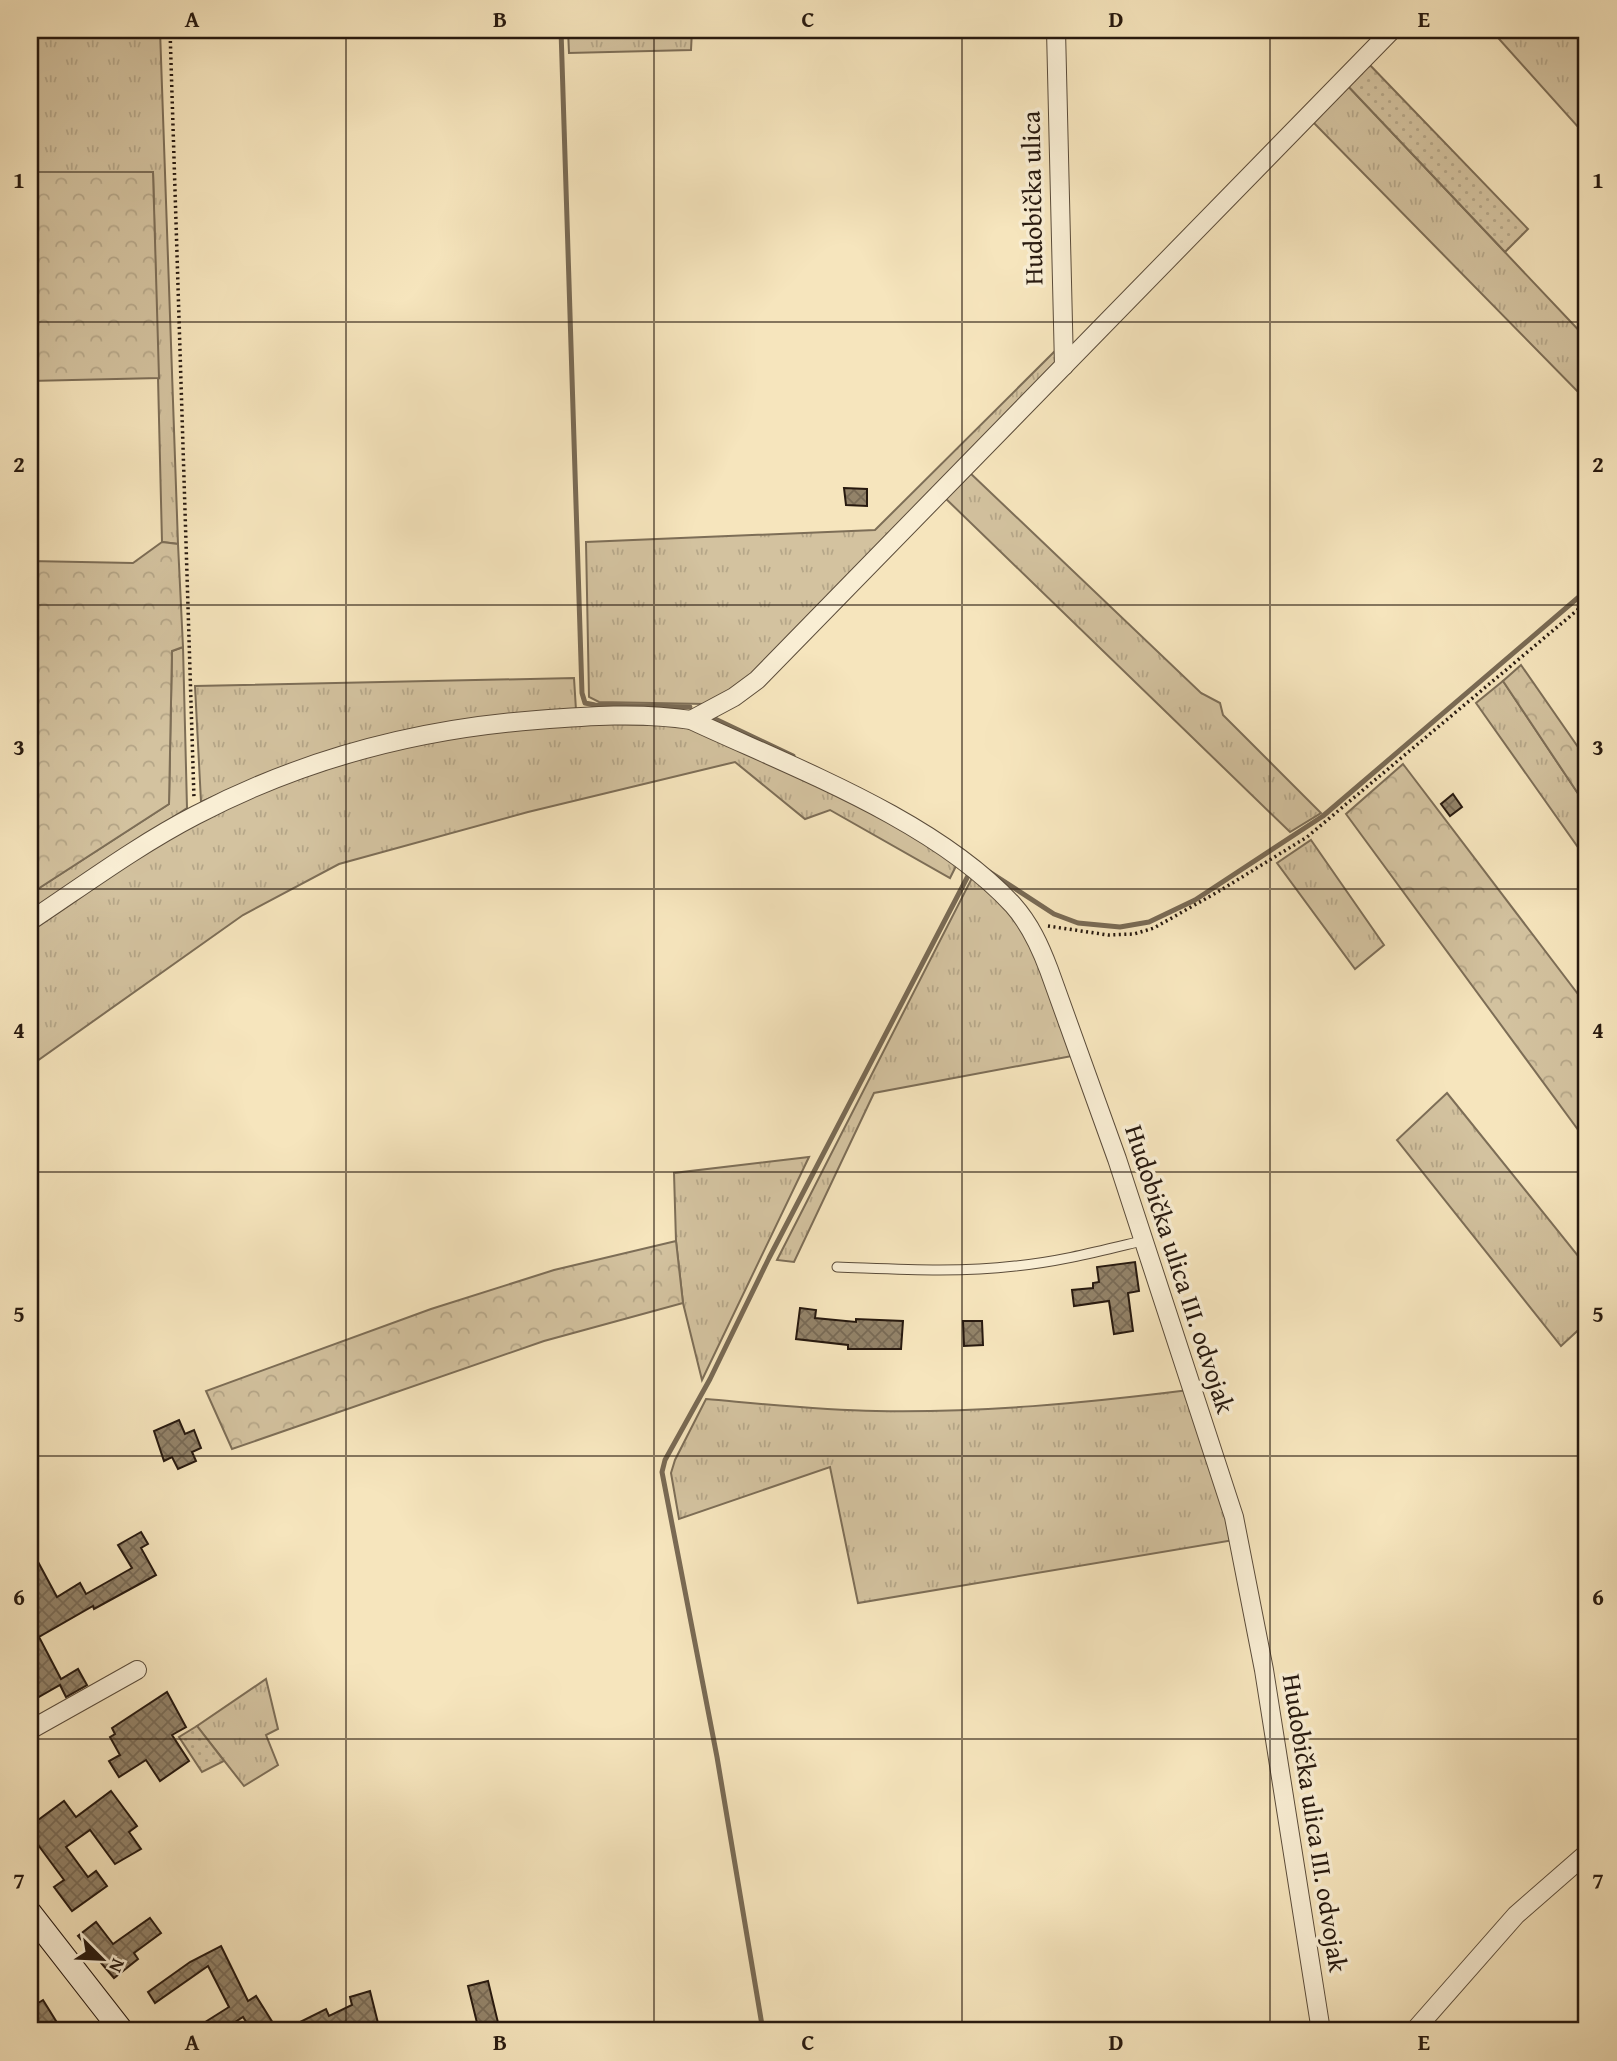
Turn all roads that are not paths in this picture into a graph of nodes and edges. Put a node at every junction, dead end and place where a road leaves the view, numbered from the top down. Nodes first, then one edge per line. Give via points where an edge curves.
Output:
1 (1056, 30) edge
2 (1392, 30) edge
3 (1064, 366) junction
4 (691, 720) junction
5 (30, 921) edge
6 (1142, 1241) junction
7 (837, 1266) dead end
8 (137, 1670) dead end
9 (30, 1730) edge
10 (1587, 1853) edge
11 (30, 1913) edge
12 (122, 2031) edge
13 (1321, 2031) edge
14 (1414, 2031) edge

1 - 3 street, Hudobička ulica
2 - 3 street
3 - 4 street via 757,680
4 - 5 street via 573,717 479,724 319,761 195,815
4 - 6 street, Hudobička ulica III. odvojak via 842,790 923,834 991,885 1025,922 1049,970
6 - 7 lane via 1015,1266
6 - 13 street, Hudobička ulica III. odvojak via 1222,1479 1247,1572
8 - 9 street
10 - 14 street via 1516,1914
11 - 12 main road

